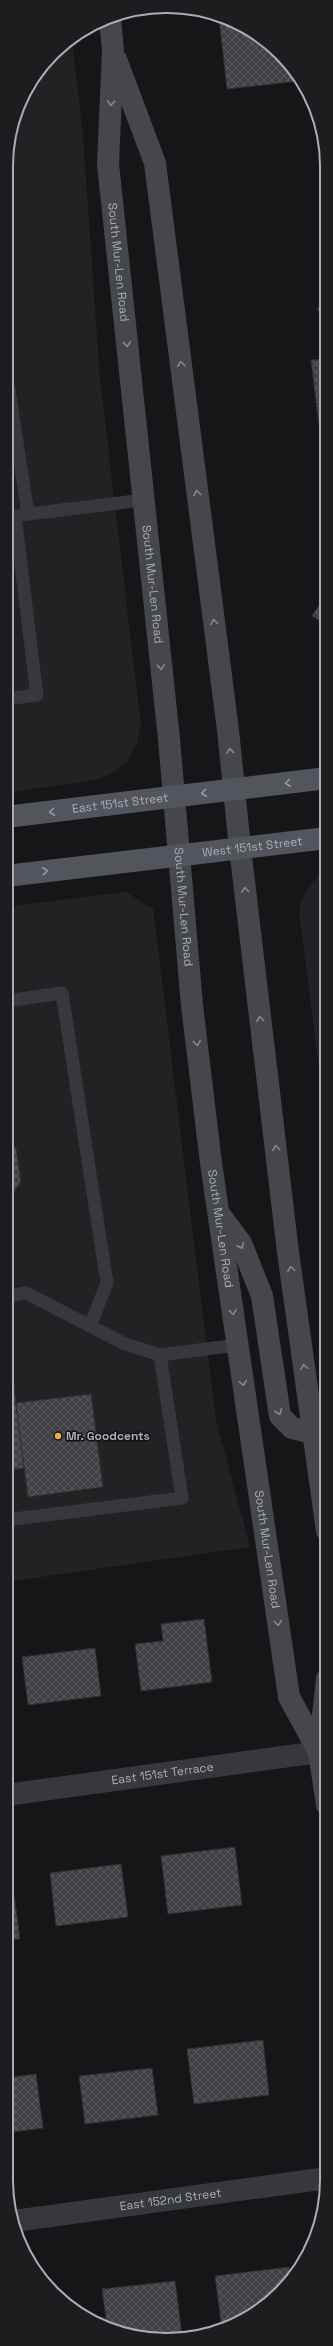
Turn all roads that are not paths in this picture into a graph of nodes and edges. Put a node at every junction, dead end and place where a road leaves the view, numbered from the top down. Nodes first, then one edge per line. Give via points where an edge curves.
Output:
1 (111, 24) edge
2 (113, 50) junction
3 (13, 442) edge
4 (144, 500) junction
5 (28, 514) junction
6 (13, 517) edge
7 (13, 531) edge
8 (13, 698) edge
9 (320, 779) edge
10 (234, 790) junction
11 (174, 797) junction
12 (13, 817) edge
13 (320, 839) edge
14 (240, 848) junction
15 (178, 855) junction
16 (13, 875) edge
17 (13, 1000) edge
18 (219, 1214) junction
19 (13, 1295) edge
20 (90, 1326) junction
21 (237, 1345) junction
22 (160, 1355) junction
23 (320, 1432) edge
24 (13, 1519) edge
25 (320, 1743) edge
26 (319, 1752) junction
27 (320, 1759) edge
28 (13, 1794) edge
29 (320, 2179) edge
30 (18, 2220) edge

1 - 2 main road, South Mur-Len Road
2 -> 4 main road, South Mur-Len Road via 108,164
10 -> 2 main road, South Mur-Len Road via 155,163
3 - 5 lane
4 - 5 lane
4 -> 11 main road, South Mur-Len Road
5 - 6 lane
7 - 8 lane via 37,695
9 -> 10 main road
10 -> 11 main road, East 151st Street
10 - 14 main road, South Mur-Len Road
11 -> 12 main road, East 151st Street
11 - 15 main road, South Mur-Len Road
13 - 14 main road, West 151st Street
14 - 15 main road, West 151st Street
23 -> 14 main road, South Mur-Len Road via 288,1252
16 -> 15 main road
15 -> 18 main road, South Mur-Len Road via 192,1005
17 - 20 lane via 62,993 107,1283
18 -> 21 main road, South Mur-Len Road
18 -> 23 main road via 241,1243 262,1296 280,1416 292,1428
19 - 20 lane via 26,1293
20 - 22 lane via 125,1344
21 - 22 lane
21 -> 26 main road, South Mur-Len Road via 288,1696
22 - 24 lane via 182,1498
25 - 26 main road, South Mur-Len Road
26 - 27 main road, South Mur-Len Road
26 - 28 street, East 151st Terrace
29 - 30 street, East 152nd Street

